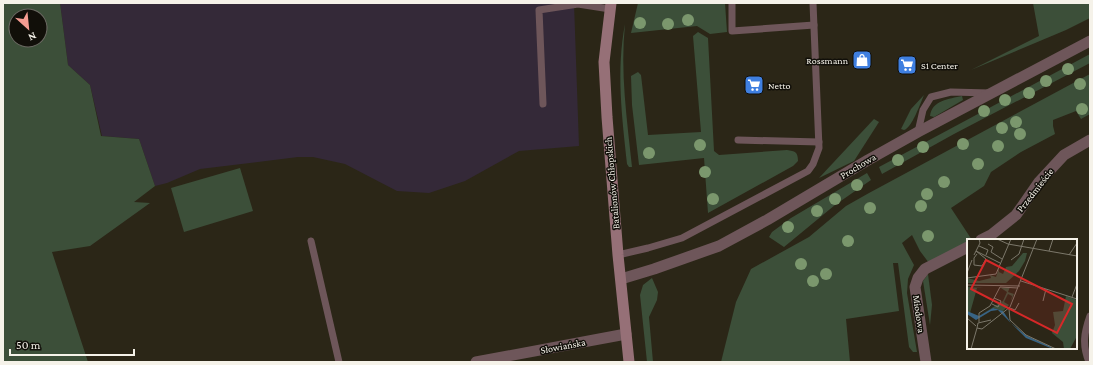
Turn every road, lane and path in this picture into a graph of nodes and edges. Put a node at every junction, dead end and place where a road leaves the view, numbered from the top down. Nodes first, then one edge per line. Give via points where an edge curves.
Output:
1 (732, 3) edge
2 (813, 3) edge
3 (538, 6) edge
4 (610, 6) edge
5 (814, 25) junction
6 (1090, 41) edge
7 (991, 93) junction
8 (543, 104) dead end
9 (918, 132) junction
10 (738, 140) dead end
11 (1090, 140) edge
12 (819, 142) junction
13 (983, 239) edge
14 (311, 241) dead end
15 (967, 248) edge
16 (618, 255) junction
17 (621, 279) junction
18 (1090, 316) edge
19 (626, 334) junction
20 (339, 362) edge
21 (476, 362) edge
22 (629, 362) edge
23 (926, 362) edge
24 (1089, 362) edge

1 - 5 lane via 732,31
2 - 5 lane
3 - 4 lane
3 - 8 lane
4 - 16 main road, Batalionów Chłopskich via 604,62
5 - 12 lane
6 - 7 street, Prochowa
7 - 9 street, Prochowa
7 - 9 lane via 950,92 931,97 923,110
9 - 17 street, Prochowa via 718,246
10 - 12 lane
11 - 13 street, Przedmieście via 1064,155 1039,182 1016,215
12 - 16 lane via 813,164 808,171 682,238
14 - 20 lane
15 - 23 street, Miodowa via 925,270 918,278 915,287
16 - 17 main road, Batalionów Chłopskich
17 - 19 main road, Batalionów Chłopskich
18 - 24 lane via 1084,333 1085,352
19 - 21 street, Słowiańska
19 - 22 main road, Batalionów Chłopskich

